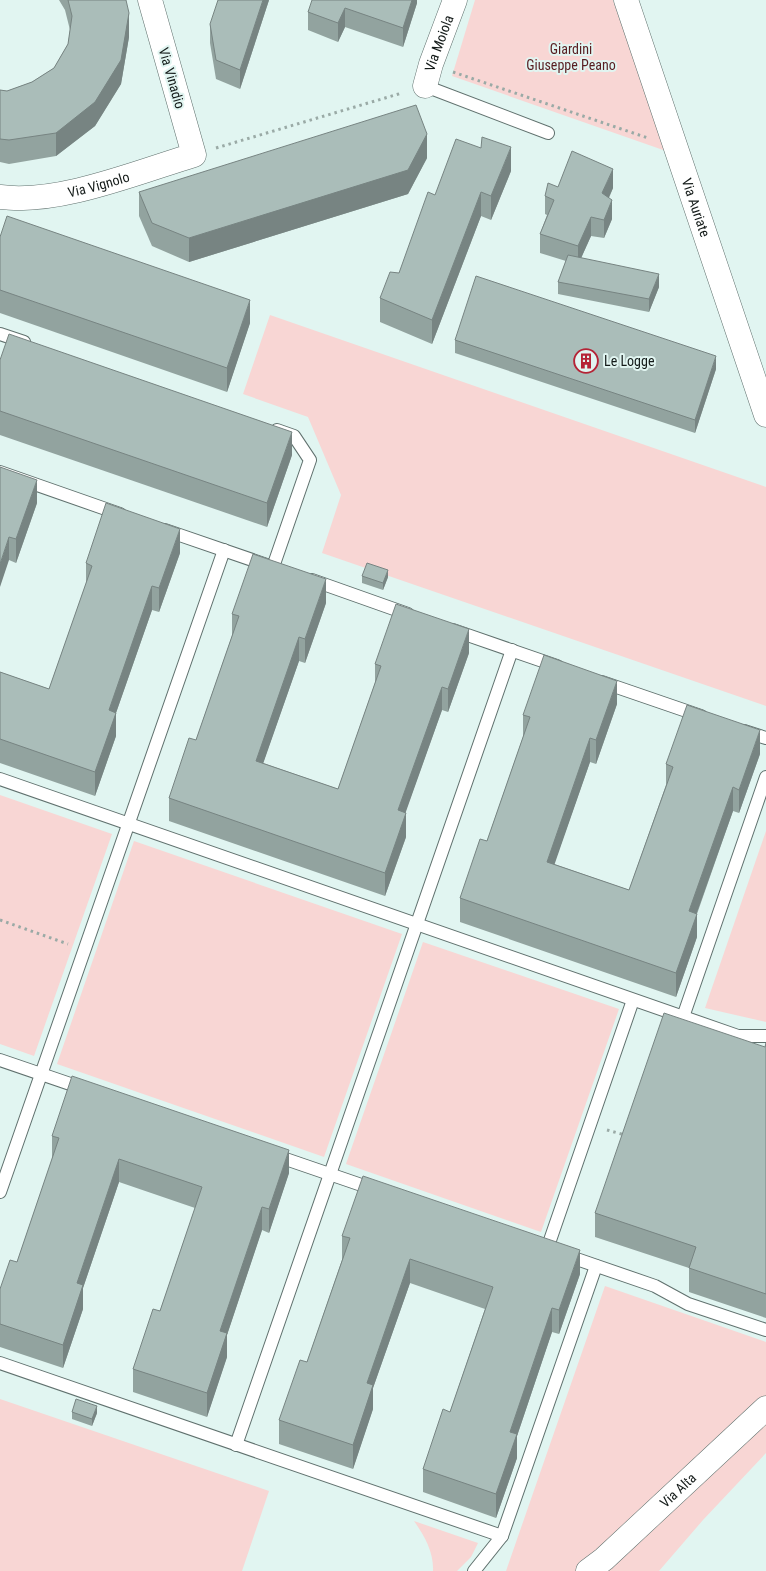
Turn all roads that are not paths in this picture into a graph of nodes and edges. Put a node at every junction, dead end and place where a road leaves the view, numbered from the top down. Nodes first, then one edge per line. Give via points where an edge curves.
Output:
1 (150, 0) edge
2 (455, 0) edge
3 (626, 0) edge
4 (425, 86) joint
5 (548, 133) dead end
6 (194, 155) joint
7 (0, 197) edge
8 (0, 334) edge
9 (37, 347) edge
10 (766, 415) edge
11 (266, 427) edge
12 (0, 472) edge
13 (132, 518) edge
14 (150, 525) edge
15 (224, 550) junction
16 (301, 577) edge
17 (421, 618) edge
18 (439, 625) edge
19 (512, 650) junction
20 (566, 669) edge
21 (593, 678) edge
22 (711, 719) edge
23 (729, 726) edge
24 (766, 738) edge
25 (766, 777) edge
26 (0, 779) edge
27 (128, 824) junction
28 (417, 925) junction
29 (633, 1000) junction
30 (683, 1017) junction
31 (766, 1036) edge
32 (0, 1060) edge
33 (41, 1074) junction
34 (97, 1093) edge
35 (265, 1151) edge
36 (330, 1174) junction
37 (0, 1192) edge
38 (387, 1193) edge
39 (596, 1266) junction
40 (766, 1330) edge
41 (0, 1363) edge
42 (766, 1408) edge
43 (236, 1445) junction
44 (502, 1536) junction
45 (474, 1571) edge
46 (588, 1571) edge

1 - 6 street, Via Vinadio
2 - 4 street, Via Moiola
3 - 10 street, Via Auriate
4 - 5 lane
6 - 7 street, Via Vignolo via 75,191 40,197
8 - 9 lane
11 - 15 lane via 294,436 310,460 278,569
12 - 13 lane
14 - 15 lane
15 - 27 lane
16 - 17 lane
18 - 19 lane
19 - 20 lane
19 - 28 lane
21 - 22 lane
23 - 24 lane
25 - 30 lane
26 - 27 lane
27 - 28 lane
27 - 33 lane
28 - 29 lane
28 - 36 lane
29 - 30 lane
29 - 39 lane via 542,1247
30 - 31 lane via 738,1036
32 - 33 lane
33 - 34 lane
33 - 37 lane
35 - 36 lane
36 - 38 lane
36 - 43 lane
39 - 40 lane via 655,1286 688,1304
39 - 44 lane
41 - 43 lane
42 - 46 street, Via Alta
43 - 44 lane
44 - 45 lane

